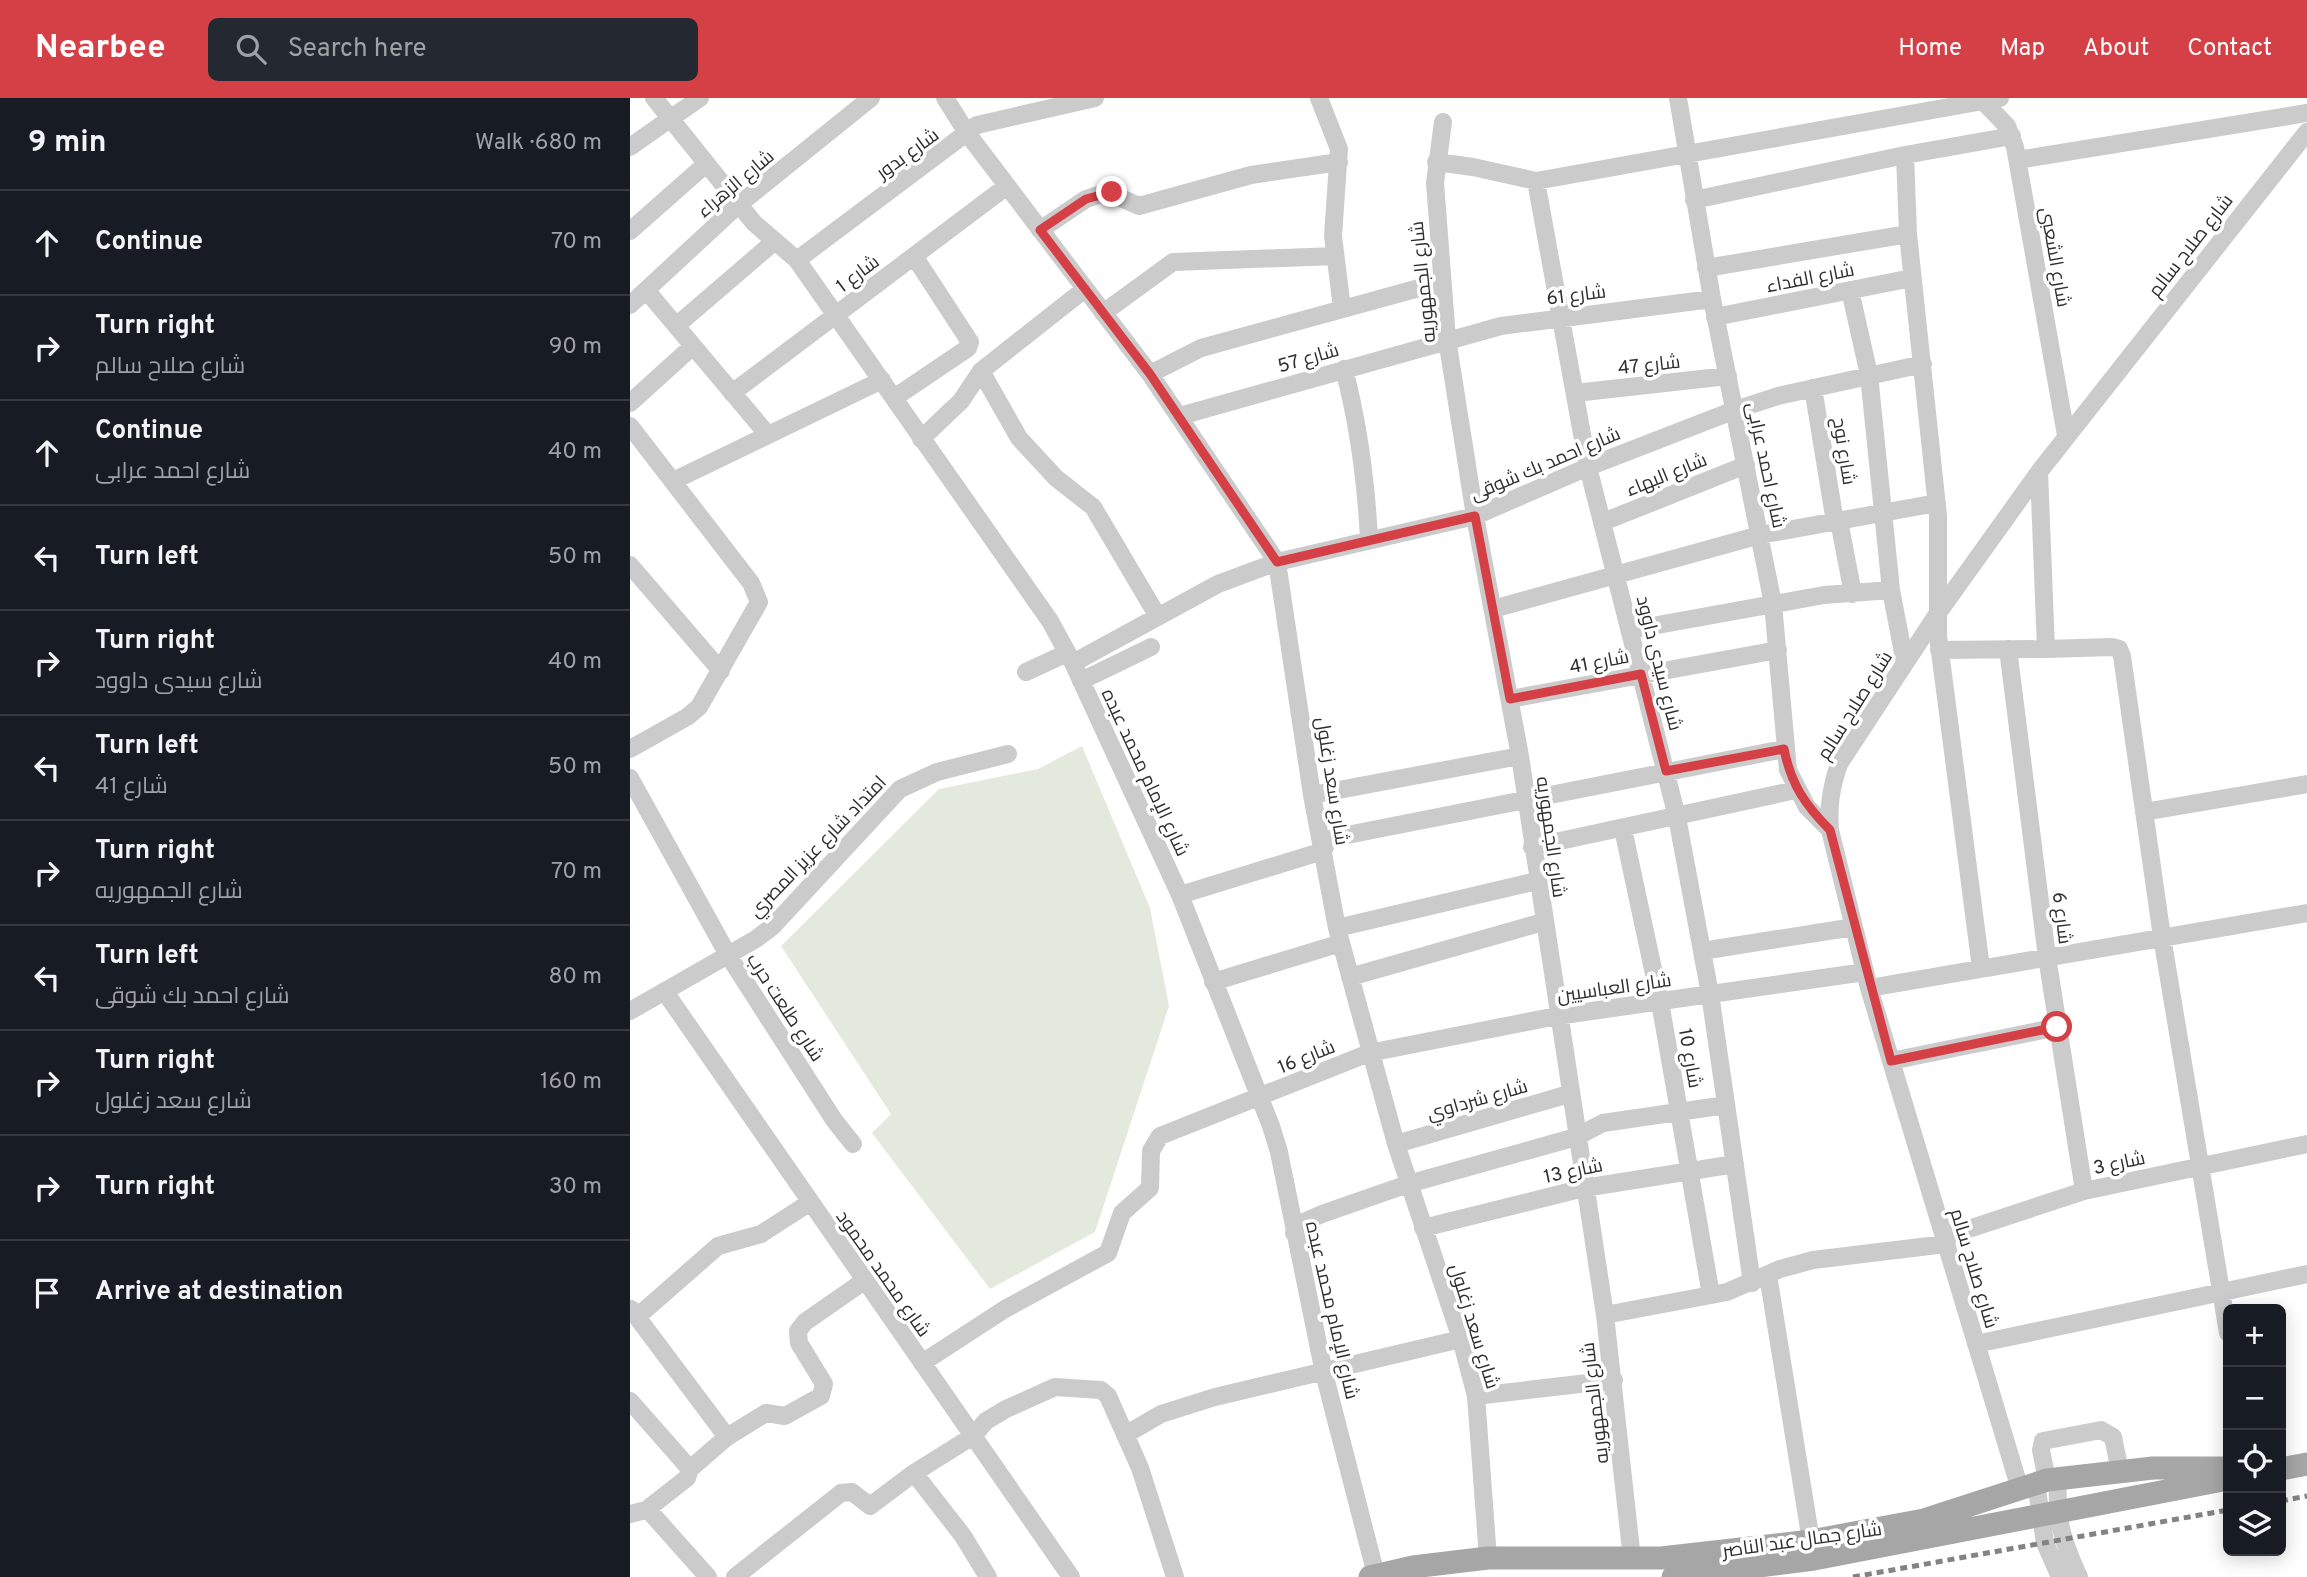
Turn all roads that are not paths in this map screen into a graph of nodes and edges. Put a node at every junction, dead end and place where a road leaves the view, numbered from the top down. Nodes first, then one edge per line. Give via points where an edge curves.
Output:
1 (654, 98) edge
2 (700, 98) edge
3 (871, 98) edge
4 (945, 98) edge
5 (1319, 98) edge
6 (1678, 98) edge
7 (2000, 98) edge
8 (1083, 99) edge
9 (1981, 99) edge
10 (1907, 105) edge
11 (2307, 113) edge
12 (670, 118) junction
13 (1443, 122) dead end
14 (2307, 132) edge
15 (967, 133) junction
16 (2012, 136) junction
17 (630, 147) edge
18 (1686, 153) junction
19 (1905, 155) junction
20 (2018, 160) junction
21 (1339, 162) junction
22 (1436, 162) junction
23 (706, 164) junction
24 (1536, 181) junction
25 (1007, 186) junction
26 (1694, 201) junction
27 (738, 205) junction
28 (1040, 230) junction
29 (630, 231) edge
30 (1908, 234) junction
31 (775, 241) junction
32 (914, 256) junction
33 (1335, 256) junction
34 (797, 260) junction
35 (1706, 268) junction
36 (1912, 278) junction
37 (1441, 282) junction
38 (1085, 289) junction
39 (646, 290) junction
40 (1850, 290) junction
41 (630, 305) edge
42 (1342, 308) junction
43 (1713, 308) junction
44 (1103, 313) junction
45 (836, 315) junction
46 (1560, 317) junction
47 (676, 326) junction
48 (1447, 339) junction
49 (693, 346) junction
50 (1923, 364) junction
51 (1344, 369) junction
52 (981, 371) junction
53 (1150, 374) junction
54 (1869, 375) junction
55 (1728, 376) junction
56 (882, 380) junction
57 (1813, 388) junction
58 (732, 393) junction
59 (1575, 393) junction
60 (894, 398) junction
61 (630, 403) edge
62 (1735, 410) junction
63 (1180, 416) junction
64 (632, 434) edge
65 (768, 435) junction
66 (2066, 435) junction
67 (921, 439) junction
68 (1746, 465) junction
69 (1588, 467) junction
70 (2039, 472) junction
71 (673, 481) junction
72 (1937, 503) junction
73 (1885, 513) junction
74 (1475, 516) junction
75 (1837, 521) junction
76 (1602, 523) junction
77 (1760, 535) junction
78 (1369, 539) junction
79 (1277, 562) junction
80 (630, 565) edge
81 (1616, 575) junction
82 (1891, 590) junction
83 (1853, 594) junction
84 (1773, 604) junction
85 (1493, 609) junction
86 (1938, 613) junction
87 (1157, 615) junction
88 (1630, 630) junction
89 (1152, 647) dead end
90 (2008, 649) junction
91 (2046, 649) junction
92 (1778, 650) junction
93 (1940, 650) junction
94 (1070, 658) junction
95 (1905, 663) junction
96 (721, 671) junction
97 (1026, 672) dead end
98 (1641, 674) junction
99 (1081, 681) junction
100 (1510, 699) junction
101 (630, 749) edge
102 (1784, 749) junction
103 (1008, 754) dead end
104 (1520, 756) junction
105 (1666, 771) junction
106 (630, 778) edge
107 (2307, 784) edge
108 (1796, 790) junction
109 (1312, 795) junction
110 (1526, 799) junction
111 (648, 810) junction
112 (2144, 812) junction
113 (630, 817) edge
114 (1677, 817) junction
115 (1623, 830) junction
116 (1830, 830) junction
117 (1532, 847) junction
118 (1323, 851) junction
119 (1537, 881) junction
120 (1180, 895) junction
121 (2307, 913) edge
122 (1543, 922) junction
123 (1854, 928) junction
124 (1339, 936) junction
125 (2162, 937) junction
126 (1702, 951) junction
127 (728, 954) junction
128 (2047, 957) junction
129 (1980, 968) junction
130 (1350, 977) junction
131 (1867, 980) junction
132 (1213, 982) junction
133 (665, 992) junction
134 (1710, 995) junction
135 (1660, 1002) junction
136 (630, 1011) edge
137 (1557, 1016) junction
138 (2057, 1027) junction
139 (1370, 1053) junction
140 (1891, 1061) junction
141 (1569, 1094) junction
142 (1258, 1098) junction
143 (1727, 1105) junction
144 (1678, 1112) junction
145 (1576, 1137) junction
146 (853, 1144) dead end
147 (1396, 1144) junction
148 (2307, 1144) edge
149 (1735, 1164) junction
150 (2200, 1166) junction
151 (1689, 1171) junction
152 (1408, 1185) junction
153 (1584, 1188) junction
154 (2084, 1191) junction
155 (809, 1203) junction
156 (1423, 1228) junction
157 (1294, 1233) junction
158 (1945, 1240) junction
159 (2307, 1274) edge
160 (1760, 1279) junction
161 (864, 1281) junction
162 (2221, 1290) junction
163 (1711, 1295) junction
164 (2223, 1304) edge
165 (634, 1312) edge
166 (1605, 1315) junction
167 (1461, 1339) junction
168 (1976, 1344) junction
169 (922, 1363) junction
170 (1324, 1373) junction
171 (1614, 1380) junction
172 (1476, 1396) junction
173 (630, 1401) edge
174 (1125, 1435) junction
175 (973, 1436) junction
176 (727, 1437) junction
177 (2307, 1464) edge
178 (2223, 1468) edge
179 (2286, 1468) edge
180 (690, 1469) junction
181 (2120, 1471) junction
182 (914, 1473) junction
183 (2223, 1480) edge
184 (2040, 1483) junction
185 (638, 1512) edge
186 (2048, 1516) junction
187 (1811, 1541) junction
188 (1488, 1558) junction
189 (1632, 1559) junction
190 (1373, 1576) edge
191 (2056, 1576) edge
192 (708, 1577) edge
193 (735, 1577) edge
194 (988, 1577) edge
195 (1071, 1577) edge
196 (1175, 1577) edge
197 (1673, 1577) edge
198 (2079, 1577) edge

1 - 12 street, شارع الإمام محمد عبده
2 - 12 street
3 - 27 street, شارع الزهراء
4 - 15 street, شارع سعد زغلول
5 - 21 street via 1336,137
6 - 18 street, شارع احمد عرابى
7 - 9 street
8 - 15 street, شارع بدور via 983,123
9 - 10 street
9 - 16 street, شارع الشعبى
10 - 18 street
11 - 20 street
12 - 17 street
12 - 23 street, شارع الإمام محمد عبده
13 - 22 street, شارع الجمهوريه
14 - 66 street, شارع صلاح سالم
15 - 25 street, شارع سعد زغلول
15 - 34 street, شارع بدور
16 - 19 street
16 - 20 street, شارع الشعبى
18 - 24 street
18 - 26 street, شارع احمد عرابى
19 - 26 street
19 - 30 street
20 - 66 street, شارع الشعبى
21 - 28 street via 1251,174 1143,205 1107,192 1086,199
21 - 33 street via 1333,215
22 - 24 street
22 - 37 street, شارع الجمهوريه
23 - 27 street, شارع الإمام محمد عبده
23 - 29 street
24 - 46 street, شارع سيدى داوود
25 - 28 street, شارع سعد زغلول
25 - 32 street, شارع 1
26 - 35 street, شارع احمد عرابى
27 - 31 street, شارع الإمام محمد عبده
27 - 39 street, شارع الزهراء
28 - 38 street, شارع سعد زغلول
30 - 35 street
30 - 36 street
31 - 34 street, شارع الإمام محمد عبده
31 - 47 street
32 - 45 street, شارع 1
32 - 60 street via 970,342 968,348
33 - 42 street
33 - 44 street via 1173,262
34 - 45 street, شارع الإمام محمد عبده
35 - 43 street, شارع احمد عرابى
36 - 40 street, شارع الفداء
36 - 50 street
37 - 42 street
37 - 48 street, شارع الجمهوريه
38 - 44 street, شارع سعد زغلول
38 - 52 street
39 - 41 street, شارع الزهراء
39 - 47 street
40 - 43 street, شارع الفداء
40 - 54 street
42 - 53 street via 1201,348
43 - 46 street, شارع 61
43 - 55 street, شارع احمد عرابى
44 - 53 street, شارع سعد زغلول
45 - 56 street, شارع الإمام محمد عبده
45 - 58 street, شارع 1
46 - 48 street, شارع 61
46 - 59 street, شارع سيدى داوود
47 - 49 street
48 - 51 street, شارع 57
48 - 74 street, شارع الجمهوريه
49 - 58 street
49 - 61 street
50 - 54 street, شارع احمد بك شوقى
50 - 72 street
51 - 63 street, شارع 57
51 - 78 street via 1366,473
52 - 67 street via 961,401
52 - 87 street via 1019,438 1056,478 1093,507
53 - 63 street, شارع سعد زغلول
54 - 57 street, شارع احمد بك شوقى
54 - 73 street
55 - 59 street, شارع 47
55 - 62 street, شارع احمد عرابى
56 - 60 street, شارع الإمام محمد عبده
56 - 65 street
57 - 62 street, شارع احمد بك شوقى
57 - 75 street, شارع نوح
58 - 65 street
59 - 69 street, شارع سيدى داوود
60 - 67 street, شارع الإمام محمد عبده
62 - 68 street, شارع احمد عرابى
62 - 69 street, شارع احمد بك شوقى
63 - 79 street, شارع سعد زغلول
64 - 71 street
65 - 71 street
66 - 70 street, شارع صلاح سالم
67 - 94 street, شارع الإمام محمد عبده via 1022,577
68 - 76 street, شارع البهاء
68 - 77 street, شارع احمد عرابى
69 - 74 street, شارع احمد بك شوقى
69 - 76 street, شارع سيدى داوود
70 - 86 street, شارع صلاح سالم
70 - 91 street
71 - 96 street via 758,597 755,614
72 - 73 street
72 - 86 street
73 - 75 street
73 - 82 street
74 - 78 street, شارع احمد بك شوقى
74 - 85 street, شارع الجمهوريه
75 - 77 street
75 - 83 street, شارع نوح
76 - 81 street, شارع سيدى داوود
77 - 81 street
77 - 84 street, شارع احمد عرابى
78 - 79 street, شارع احمد بك شوقى
79 - 87 street, شارع احمد بك شوقى via 1218,584
79 - 109 street, شارع سعد زغلول
80 - 96 street
81 - 85 street
81 - 88 street, شارع سيدى داوود
82 - 83 street
82 - 95 street
83 - 84 street
84 - 88 street
84 - 92 street, شارع احمد عرابى
85 - 100 street, شارع الجمهوريه
86 - 93 street
86 - 95 street, شارع صلاح سالم
87 - 94 street, شارع احمد بك شوقى
88 - 98 street, شارع سيدى داوود
89 - 99 street
90 - 91 street
90 - 93 street
90 - 128 street, شارع 6
91 - 112 street via 2119,649
92 - 98 street, شارع 41
92 - 102 street, شارع احمد عرابى
93 - 129 street
94 - 97 street, شارع احمد بك شوقى
94 - 99 street, شارع الإمام محمد عبده
95 - 116 street, شارع صلاح سالم via 1839,764 1831,785
96 - 101 street via 687,718
98 - 100 street, شارع 41
98 - 105 street, شارع سيدى داوود
99 - 120 street, شارع الإمام محمد عبده
100 - 104 street, شارع الجمهوريه
102 - 105 street
102 - 108 street, شارع احمد عرابى
103 - 127 street, امتداد شارع عزيز المصري via 937,772 900,789 790,910 756,939
104 - 109 street
104 - 110 street, شارع الجمهوريه
105 - 110 street
105 - 114 street, شارع سيدى داوود
106 - 111 street, شارع طلعت حرب
107 - 112 street
108 - 114 street
108 - 116 street, شارع احمد عرابى
109 - 118 street, شارع سعد زغلول
110 - 117 street, شارع الجمهوريه
110 - 118 street via 1337,837 1328,840
111 - 113 street
111 - 127 street, شارع طلعت حرب
112 - 125 street
114 - 115 street
114 - 126 street, شارع سيدى داوود
115 - 117 street
115 - 135 street, شارع 10
116 - 123 street, شارع صلاح سالم
117 - 119 street, شارع الجمهوريه
118 - 120 street
118 - 124 street, شارع سعد زغلول
119 - 122 street, شارع الجمهوريه
119 - 124 street
120 - 132 street, شارع الإمام محمد عبده
121 - 125 street, شارع العباسيين
122 - 130 street
122 - 137 street, شارع الجمهوريه
123 - 126 street
123 - 131 street, شارع صلاح سالم
124 - 130 street, شارع سعد زغلول
124 - 132 street
125 - 128 street, شارع العباسيين
125 - 150 street
126 - 134 street, شارع سيدى داوود
127 - 133 street, امتداد شارع عزيز المصري
127 - 146 street, شارع طلعت حرب
128 - 129 street, شارع العباسيين
128 - 138 street, شارع 6
129 - 131 street, شارع العباسيين
130 - 139 street, شارع سعد زغلول
131 - 134 street, شارع العباسيين
131 - 140 street, شارع صلاح سالم
132 - 142 street, شارع الإمام محمد عبده
133 - 136 street, امتداد شارع عزيز المصري
133 - 155 street, شارع محمد محمود
134 - 135 street, شارع العباسيين
134 - 143 street, شارع سيدى داوود
135 - 137 street, شارع العباسيين
135 - 144 street, شارع 10
137 - 139 street, شارع العباسيين
137 - 141 street, شارع الجمهوريه
138 - 140 street
138 - 154 street, شارع 6
139 - 142 street, شارع 16
139 - 147 street, شارع سعد زغلول
140 - 158 street, شارع صلاح سالم
141 - 145 street, شارع الجمهوريه
141 - 147 street, شارع شرداوي
142 - 157 street, شارع الإمام محمد عبده via 1279,1152
142 - 169 street, شارع 16 via 1160,1136 1151,1151 1150,1188 1122,1213 1108,1253 1005,1309
143 - 144 street
143 - 149 street, شارع سيدى داوود
144 - 145 street via 1603,1123
144 - 151 street, شارع 10
145 - 152 street
145 - 153 street, شارع الجمهوريه
147 - 152 street, شارع سعد زغلول
148 - 150 street, شارع 3
149 - 151 street, شارع 13
149 - 160 street, شارع سيدى داوود
150 - 154 street, شارع 3
150 - 162 street
151 - 153 street, شارع 13
151 - 163 street, شارع 10
152 - 156 street, شارع سعد زغلول
152 - 157 street via 1313,1218
153 - 156 street, شارع 13
153 - 166 street, شارع الجمهوريه
154 - 158 street, شارع 3
155 - 161 street, شارع محمد محمود
155 - 165 street via 761,1234 718,1247
156 - 167 street, شارع سعد زغلول
157 - 170 street, شارع الإمام محمد عبده
158 - 160 street, شارع 3 via 1813,1260
158 - 168 street, شارع صلاح سالم
159 - 162 street
160 - 163 street, شارع 3
160 - 187 street, شارع سيدى داوود
161 - 169 street, شارع محمد محمود
161 - 176 street via 798,1331 799,1343 824,1384 821,1396 785,1416 766,1413
162 - 164 street
162 - 168 street
163 - 166 street, شارع 3
165 - 176 street
166 - 171 street, شارع الجمهوريه
167 - 170 street
167 - 172 street, شارع سعد زغلول
168 - 184 street, شارع صلاح سالم
169 - 175 street, شارع محمد محمود
170 - 174 street via 1215,1397 1161,1414
170 - 190 street, شارع الإمام محمد عبده
171 - 172 street
171 - 189 street, شارع الجمهوريه
172 - 188 street, شارع سعد زغلول
173 - 180 street
174 - 175 street via 1105,1393 1055,1387 1006,1409
174 - 196 street
175 - 182 street
175 - 195 street, شارع محمد محمود
176 - 180 street
177 - 179 main road
178 - 181 main road, شارع جمال عبد الناصر
180 - 185 street via 687,1478
181 - 184 main road, شارع جمال عبد الناصر
181 - 184 street via 2113,1437 2101,1430 2043,1441
182 - 193 street via 870,1506 852,1492 841,1493
182 - 194 street
183 - 186 main road, شارع جمال عبد الناصر
184 - 186 street
184 - 187 main road, شارع جمال عبد الناصر via 1924,1520
185 - 192 street
186 - 191 street via 2045,1543
186 - 197 main road, شارع جمال عبد الناصر via 1814,1559
186 - 198 street
187 - 189 main road, شارع جمال عبد الناصر
188 - 189 main road, شارع جمال عبد الناصر
188 - 190 main road, شارع جمال عبد الناصر

